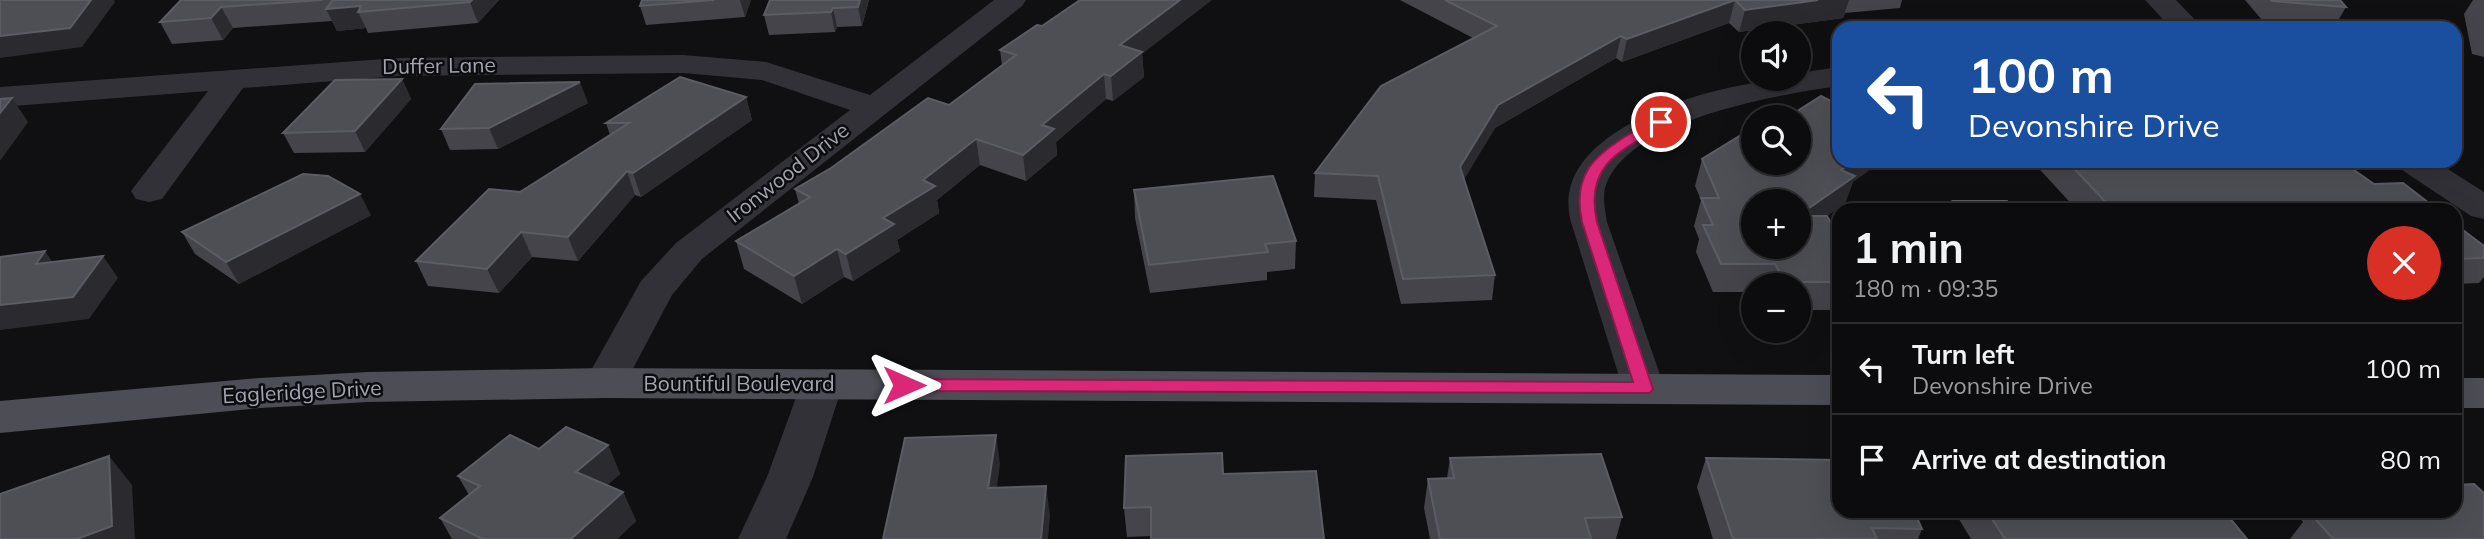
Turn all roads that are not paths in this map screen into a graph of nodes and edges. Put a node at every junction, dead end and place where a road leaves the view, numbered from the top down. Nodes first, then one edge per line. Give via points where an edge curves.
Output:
1 (1012, 0) edge
2 (2159, 0) edge
3 (2181, 21) edge
4 (1832, 78) edge
5 (234, 79) junction
6 (0, 97) edge
7 (874, 107) junction
8 (2422, 168) edge
9 (149, 191) dead end
10 (2484, 208) edge
11 (605, 383) junction
12 (822, 384) junction
13 (1644, 389) junction
14 (1832, 390) edge
15 (2462, 393) edge
16 (2484, 393) edge
17 (0, 417) edge
18 (762, 539) edge

1 - 7 street, Ironwood Drive
2 - 3 street
4 - 13 street via 1767,86 1704,104 1634,136 1600,163 1585,201 1589,222
5 - 6 street, Duffer Lane
5 - 7 street, Duffer Lane via 398,66 720,65 777,74
5 - 9 street
7 - 11 street, Ironwood Drive via 710,233 671,269 641,312
8 - 10 street
11 - 12 main road, Bountiful Boulevard
11 - 17 main road, Eagleridge Drive via 368,387
12 - 13 main road, Bountiful Boulevard
12 - 18 street via 790,477
13 - 14 main road, Bountiful Boulevard
15 - 16 main road

